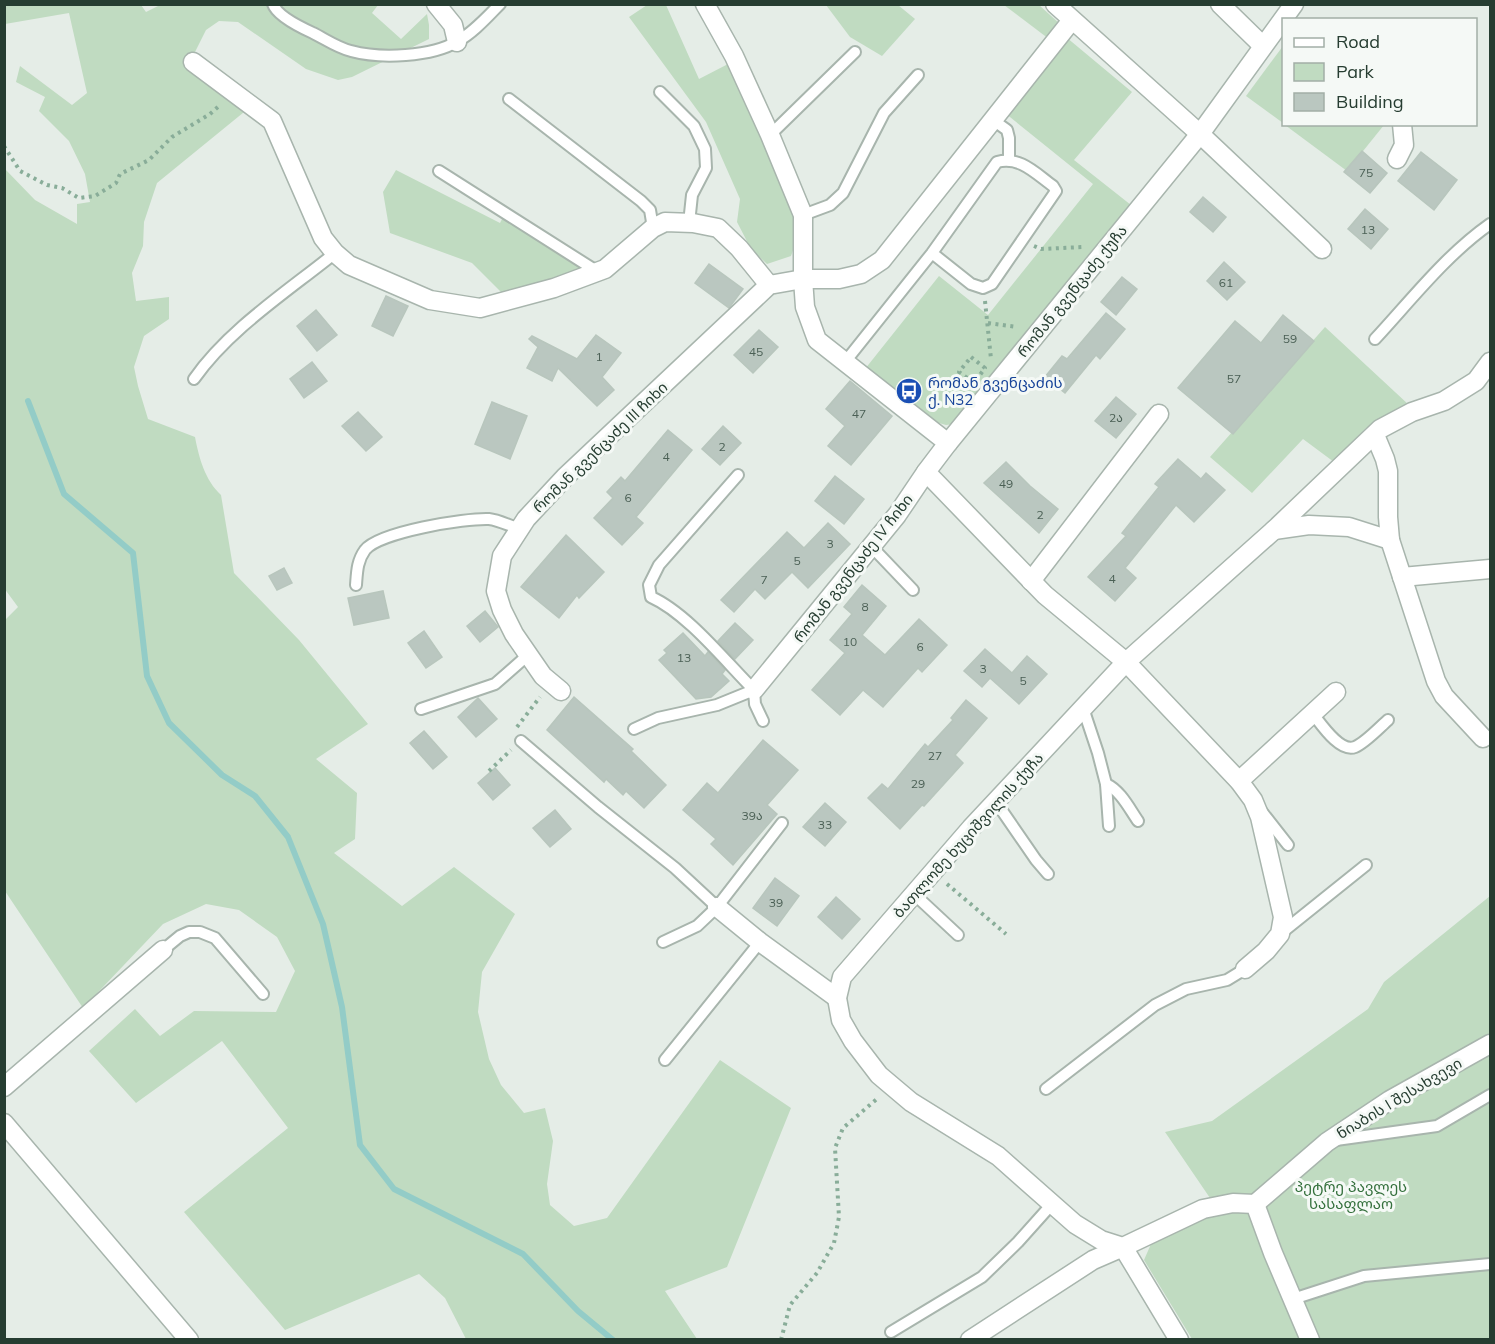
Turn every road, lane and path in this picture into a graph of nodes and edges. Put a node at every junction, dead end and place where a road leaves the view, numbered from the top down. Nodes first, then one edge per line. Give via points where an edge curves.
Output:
1 (273, 4) edge
2 (436, 4) edge
3 (500, 4) edge
4 (705, 4) edge
5 (1055, 4) edge
6 (1220, 4) edge
7 (1072, 20) junction
8 (1282, 26) edge
9 (457, 42) junction
10 (1263, 46) junction
11 (855, 52) dead end
12 (193, 62) dead end
13 (918, 75) dead end
14 (233, 92) junction
15 (660, 92) dead end
16 (508, 99) dead end
17 (993, 120) junction
18 (1402, 126) edge
19 (1200, 134) junction
20 (770, 135) junction
21 (4, 146) edge
22 (1009, 159) junction
23 (1397, 159) dead end
24 (439, 171) dead end
25 (803, 215) junction
26 (688, 223) junction
27 (1491, 224) edge
28 (653, 228) junction
29 (1023, 240) junction
30 (1110, 245) junction
31 (1322, 249) dead end
32 (335, 253) junction
33 (932, 253) junction
34 (598, 272) junction
35 (802, 279) junction
36 (769, 285) junction
37 (983, 288) junction
38 (988, 323) junction
39 (1040, 329) junction
40 (1375, 339) dead end
41 (845, 362) junction
42 (1491, 362) edge
43 (194, 380) dead end
44 (974, 383) joint
45 (993, 387) junction
46 (1159, 414) dead end
47 (1375, 435) junction
48 (948, 443) junction
49 (926, 472) junction
50 (738, 475) dead end
51 (520, 529) junction
52 (1274, 530) junction
53 (1390, 540) junction
54 (871, 546) junction
55 (1491, 569) edge
56 (1402, 578) junction
57 (1031, 581) junction
58 (356, 585) dead end
59 (913, 590) dead end
60 (528, 655) junction
61 (1126, 662) junction
62 (543, 676) junction
63 (754, 690) junction
64 (561, 691) dead end
65 (1336, 692) dead end
66 (1083, 708) junction
67 (421, 709) dead end
68 (1313, 714) junction
69 (1388, 720) dead end
70 (763, 721) dead end
71 (634, 729) dead end
72 (1483, 738) dead end
73 (521, 741) junction
74 (489, 771) dead end
75 (1239, 781) junction
76 (1106, 784) junction
77 (1253, 800) junction
78 (996, 802) junction
79 (1138, 821) dead end
80 (782, 823) dead end
81 (1109, 826) dead end
82 (1288, 845) dead end
83 (1366, 865) dead end
84 (934, 872) junction
85 (1048, 874) dead end
86 (914, 894) junction
87 (717, 907) junction
88 (1006, 934) dead end
89 (1280, 934) junction
90 (958, 935) dead end
91 (663, 942) dead end
92 (760, 942) junction
93 (163, 950) joint
94 (1245, 969) joint
95 (263, 994) dead end
96 (837, 998) junction
97 (1491, 1044) edge
98 (665, 1060) dead end
99 (892, 1086) junction
100 (4, 1087) edge
101 (1046, 1089) dead end
102 (1491, 1095) edge
103 (4, 1123) edge
104 (1327, 1142) junction
105 (1052, 1204) junction
106 (1255, 1204) junction
107 (1123, 1247) junction
108 (1491, 1264) edge
109 (1293, 1299) junction
110 (891, 1332) dead end
111 (189, 1340) edge
112 (781, 1340) edge
113 (970, 1340) edge
114 (1179, 1340) edge
115 (1310, 1340) edge

1 - 9 lane via 301,27 350,51 388,57 421,53
2 - 9 street via 453,25
3 - 9 lane
4 - 20 street
5 - 7 street
6 - 10 street
7 - 17 street
7 - 19 street
8 - 10 street, რომან გვენცაძე ქუჩა
10 - 19 street, რომან გვენცაძე ქუჩა
11 - 20 lane
12 - 14 street
13 - 25 lane via 884,113 843,193 830,205
14 - 21 path via 210,114 172,137 149,160 120,174 116,183 94,196 79,198 20,171
14 - 32 street via 272,121 323,238
15 - 26 lane via 694,126 705,149 706,168 692,195
16 - 28 lane via 641,201 650,210
17 - 22 lane via 1007,130
17 - 35 street via 882,260 861,274 839,279
18 - 23 street via 1404,145
19 - 30 street, რომან გვენცაძე ქუჩა
19 - 31 street
20 - 25 street
22 - 29 lane via 1056,191
22 - 33 lane via 997,162
24 - 34 lane
25 - 35 street
26 - 28 street via 665,222
26 - 36 street via 718,228
27 - 40 lane via 1445,261
28 - 34 street
29 - 30 path via 1041,249
29 - 37 lane via 992,284
30 - 39 street, რომან გვენცაძე ქუჩა
32 - 34 street via 349,265 430,300 480,308
32 - 43 lane via 238,331
33 - 37 lane via 971,284
33 - 41 lane
35 - 36 street
35 - 41 street via 805,307 817,340
36 - 51 street, რომან გვენცაძე III ჩიხი via 565,477
37 - 38 path
38 - 39 path
38 - 45 path
39 - 45 street, რომან გვენცაძე ქუჩა
41 - 48 street
42 - 47 street, ბათლომე ხუციშვილის ქუჩა via 1476,381
44 - 44 path via 985,368 971,357 959,372
45 - 48 street, რომან გვენცაძე ქუჩა
46 - 57 street
47 - 52 street, ბათლომე ხუციშვილის ქუჩა
47 - 53 street via 1388,471
48 - 49 street, რომან გვენცაძე IV ჩიხი
49 - 54 street, რომან გვენცაძე IV ჩიხი
49 - 57 street
50 - 63 lane via 659,565 649,585 651,597 685,620
51 - 58 lane via 491,519 455,521 384,537 366,548 358,563
51 - 60 street, რომან გვენცაძე III ჩიხი via 502,556 496,591 501,610
52 - 53 street via 1309,525 1349,527
52 - 61 street, ბათლომე ხუციშვილის ქუჩა
53 - 56 street
54 - 59 lane
54 - 63 street, რომან გვენცაძე IV ჩიხი
55 - 56 street
56 - 72 street via 1436,681 1444,696
57 - 61 street
60 - 62 street, რომან გვენცაძე III ჩიხი
60 - 67 lane via 495,684
61 - 66 street, ბათლომე ხუციშვილის ქუჩა
61 - 75 street
62 - 64 street, რომან გვენცაძე III ჩიხი
62 - 73 path via 543,694 517,727
63 - 70 lane
63 - 71 lane via 717,705 658,718
65 - 68 street
66 - 76 lane
66 - 78 street, ბათლომე ხუციშვილის ქუჩა
68 - 69 lane via 1340,745 1348,748 1355,747
68 - 75 street
73 - 74 path
73 - 87 lane
75 - 77 street
76 - 79 lane via 1113,787
76 - 81 lane
77 - 82 lane
77 - 89 street via 1283,917
78 - 84 street, ბათლომე ხუციშვილის ქუჩა
78 - 85 lane
80 - 87 lane
83 - 89 lane
84 - 86 street, ბათლომე ხუციშვილის ქუჩა
84 - 88 path
86 - 90 lane
86 - 96 street, ბათლომე ხუციშვილის ქუჩა via 842,977
87 - 91 lane via 697,926
87 - 92 street
89 - 94 street
92 - 96 street
92 - 98 lane
93 - 95 lane via 189,932 215,938
93 - 100 street
94 - 101 lane via 1227,980 1186,989 1155,1005
96 - 99 street via 841,1020 853,1041
97 - 104 street, ნიაბის I შესახვევი via 1390,1100
99 - 105 street via 999,1156
99 - 112 path via 843,1128 835,1148 839,1217 834,1243 817,1273 790,1305
102 - 104 lane via 1437,1126
103 - 111 street
104 - 106 street, ნიაბის I შესახვევი
105 - 107 street via 1101,1240
105 - 110 lane via 981,1277
106 - 107 street via 1233,1203 1203,1209
106 - 109 street
107 - 113 street via 1093,1260
107 - 114 street
108 - 109 lane via 1364,1276
109 - 115 street

